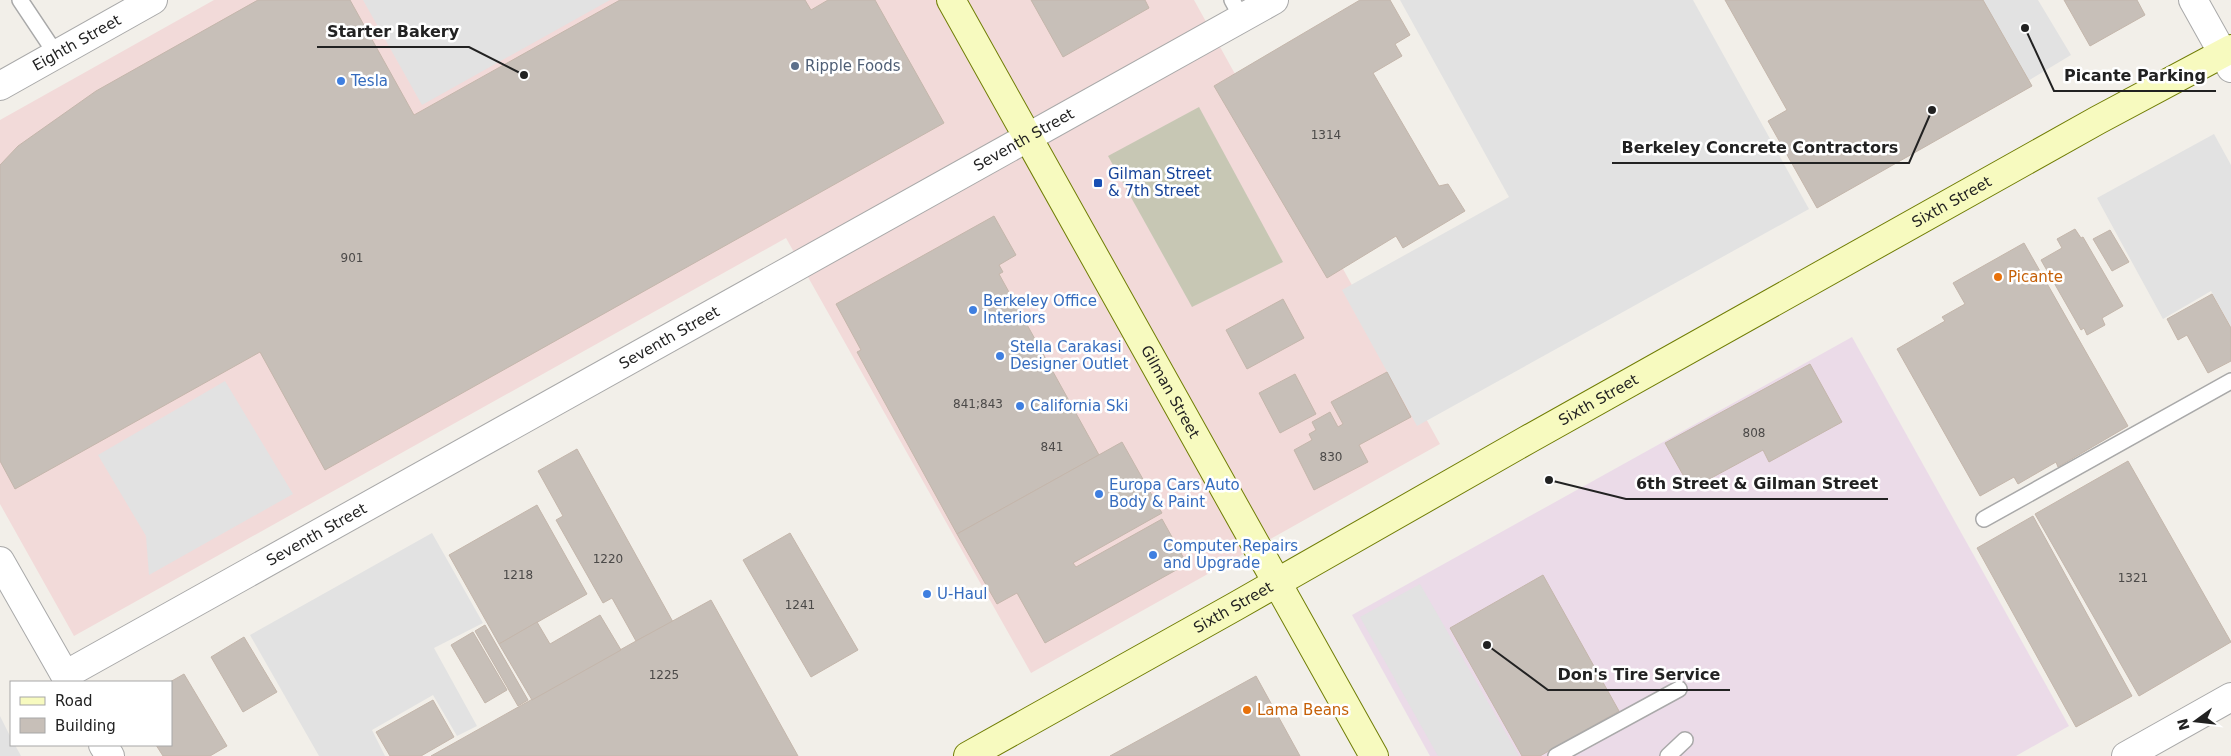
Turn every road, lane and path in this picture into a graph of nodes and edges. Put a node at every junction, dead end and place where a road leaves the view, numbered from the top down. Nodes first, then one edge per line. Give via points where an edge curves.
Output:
1 (20, 0) edge
2 (153, 0) edge
3 (951, 0) edge
4 (1274, 0) edge
5 (2194, 0) edge
6 (1237, 9) edge
7 (56, 54) junction
8 (2228, 57) edge
9 (0, 86) edge
10 (1027, 137) junction
11 (2231, 381) edge
12 (1984, 519) dead end
13 (0, 561) edge
14 (1277, 583) junction
15 (67, 679) edge
16 (1679, 689) dead end
17 (2231, 697) edge
18 (1685, 740) dead end
19 (968, 756) edge
20 (1374, 756) edge
21 (1556, 756) edge
22 (1668, 756) edge
23 (2126, 756) edge

1 - 7 lane
2 - 7 street, Eighth Street
3 - 10 street, Gilman Street
4 - 6 street, Seventh Street
5 - 8 street
6 - 10 street, Seventh Street
7 - 9 street, Eighth Street
8 - 14 street, Sixth Street via 2090,125
10 - 14 street, Gilman Street
10 - 15 street, Seventh Street
11 - 12 lane
13 - 15 street
14 - 19 street, Sixth Street
14 - 20 street, Gilman Street
16 - 21 lane
17 - 23 street
18 - 22 lane

